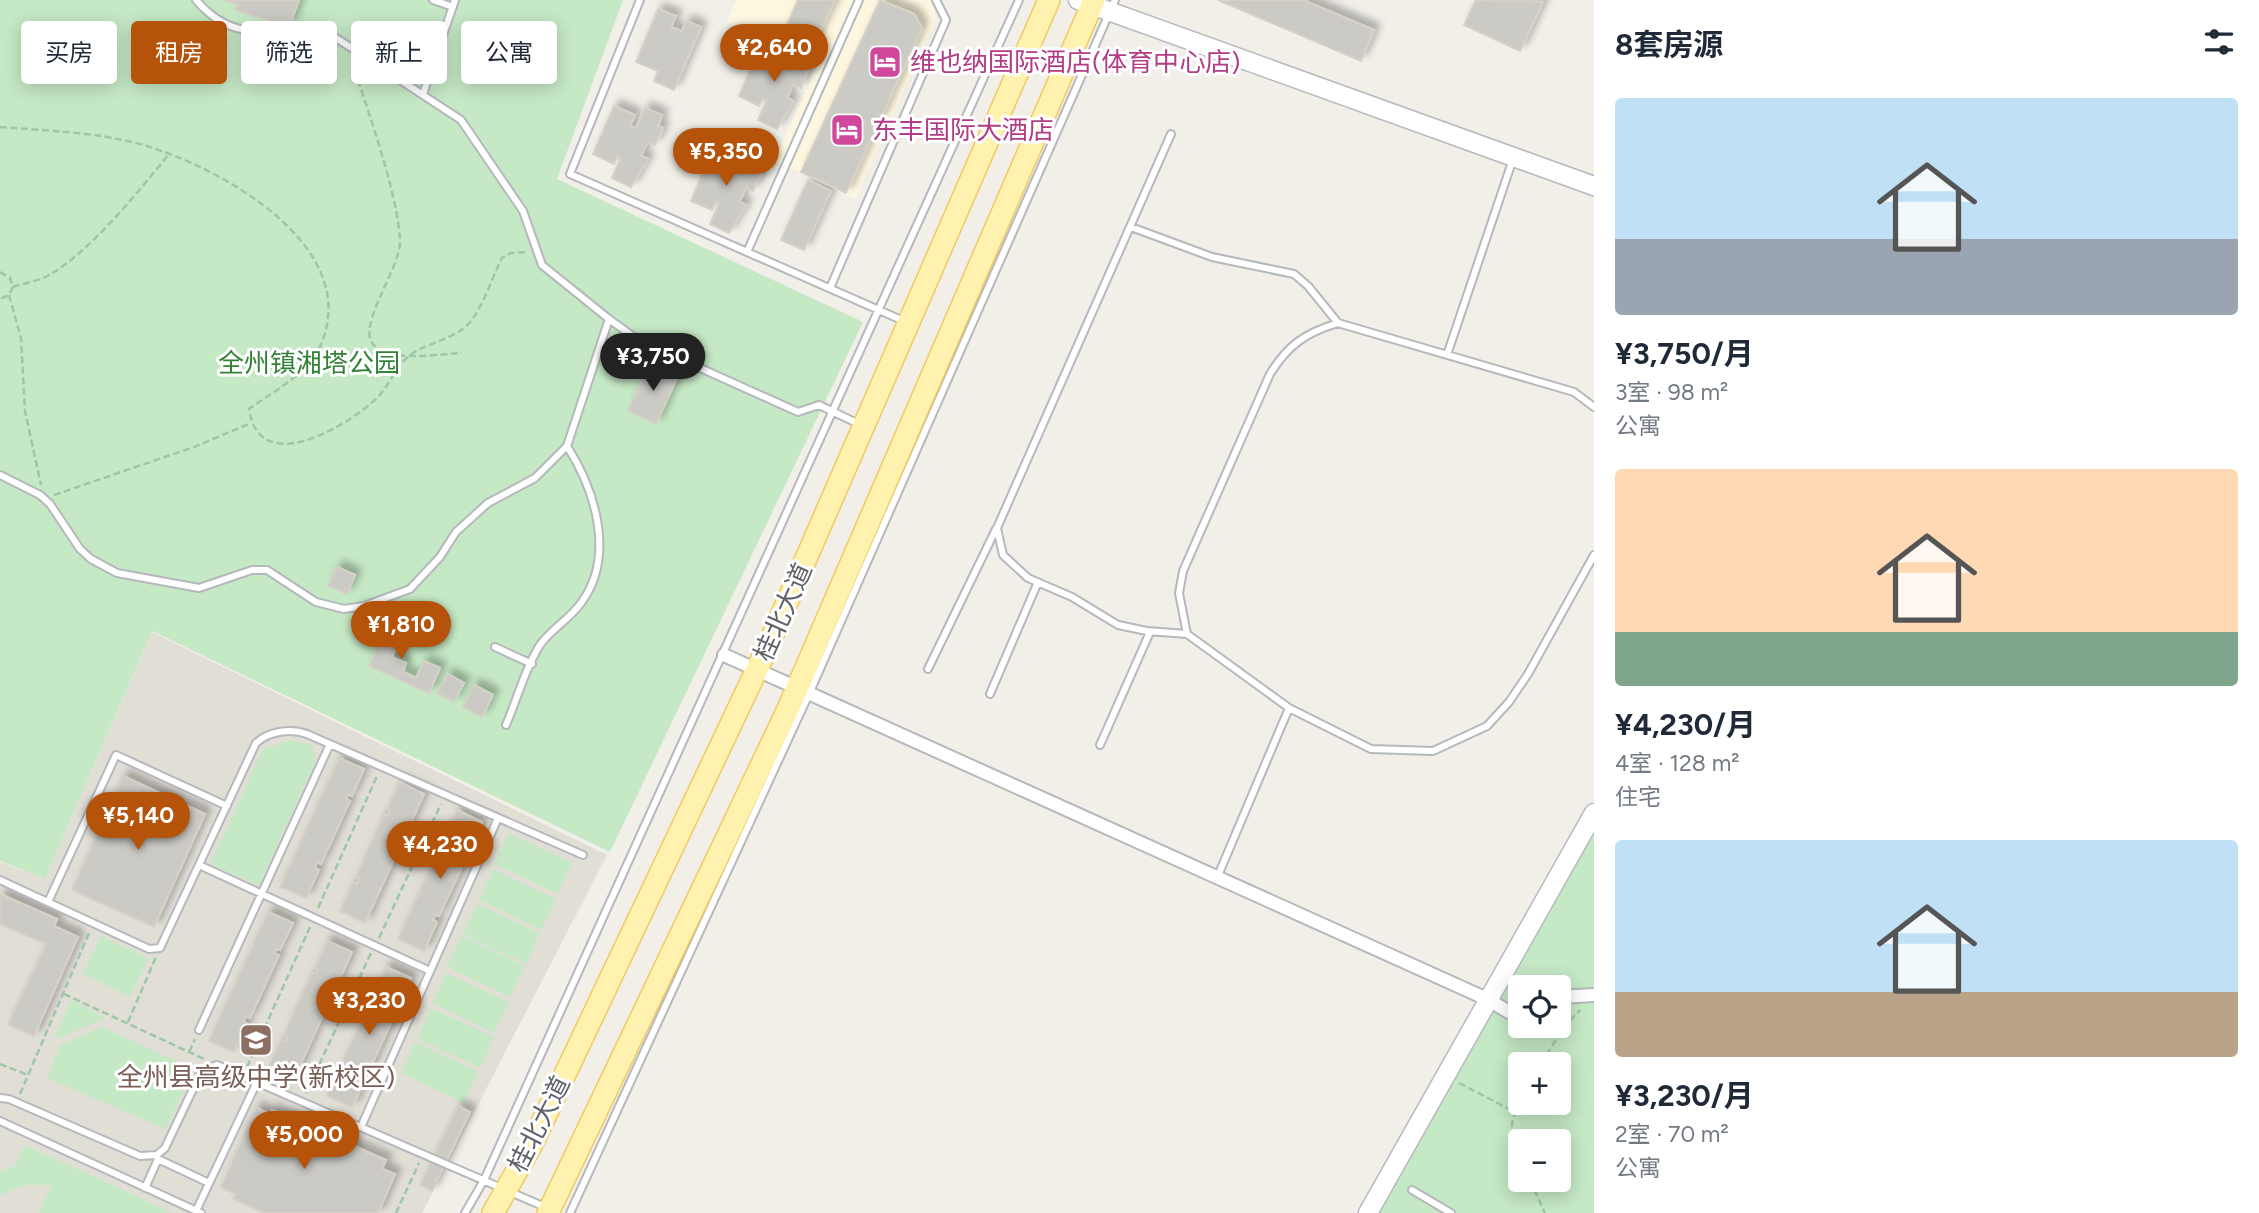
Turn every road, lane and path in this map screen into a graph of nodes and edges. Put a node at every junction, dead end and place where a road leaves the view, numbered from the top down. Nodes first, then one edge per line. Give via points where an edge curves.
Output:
1 (196, 0) edge
2 (433, 0) edge
3 (640, 0) edge
4 (859, 0) edge
5 (936, 0) edge
6 (1019, 0) edge
7 (1049, 0) edge
8 (454, 3) edge
9 (1098, 3) edge
10 (348, 47) junction
11 (422, 94) junction
12 (0, 127) edge
13 (1171, 134) dead end
14 (169, 154) junction
15 (1514, 157) junction
16 (1594, 186) edge
17 (1130, 227) junction
18 (535, 251) junction
19 (747, 252) junction
20 (0, 272) edge
21 (13, 287) junction
22 (830, 288) junction
23 (9, 295) junction
24 (0, 299) edge
25 (877, 309) junction
26 (609, 318) junction
27 (909, 323) junction
28 (1338, 323) junction
29 (462, 353) dead end
30 (1447, 355) junction
31 (409, 356) junction
32 (1594, 407) edge
33 (834, 412) junction
34 (251, 423) junction
35 (864, 426) junction
36 (567, 446) junction
37 (0, 475) edge
38 (44, 499) junction
39 (997, 528) junction
40 (1594, 555) edge
41 (1038, 582) junction
42 (1150, 632) junction
43 (1187, 634) junction
44 (495, 647) dead end
45 (724, 654) junction
46 (532, 664) junction
47 (928, 669) dead end
48 (757, 670) junction
49 (803, 692) junction
50 (990, 694) dead end
51 (1289, 708) junction
52 (506, 725) dead end
53 (330, 744) junction
54 (1100, 745) dead end
55 (227, 806) junction
56 (1594, 813) edge
57 (498, 818) junction
58 (583, 855) dead end
59 (199, 865) junction
60 (1217, 878) junction
61 (0, 880) edge
62 (261, 894) junction
63 (48, 902) junction
64 (93, 923) junction
65 (160, 947) junction
66 (430, 971) junction
67 (63, 993) junction
68 (1571, 998) edge
69 (1488, 999) junction
70 (1590, 1000) edge
71 (1508, 1011) edge
72 (128, 1023) junction
73 (199, 1030) joint
74 (189, 1052) junction
75 (1548, 1052) edge
76 (0, 1064) edge
77 (217, 1065) junction
78 (28, 1075) junction
79 (1445, 1076) junction
80 (257, 1082) junction
81 (0, 1098) edge
82 (16, 1102) junction
83 (1508, 1108) edge
84 (0, 1121) edge
85 (361, 1127) junction
86 (424, 1154) junction
87 (159, 1156) junction
88 (484, 1180) junction
89 (209, 1183) junction
90 (145, 1188) junction
91 (506, 1189) junction
92 (1412, 1190) dead end
93 (1535, 1192) edge
94 (198, 1212) edge
95 (557, 1212) edge
96 (396, 1213) edge
97 (465, 1213) edge
98 (492, 1213) edge
99 (1368, 1213) edge
100 (1451, 1213) edge
101 (1545, 1213) edge

1 - 10 lane via 231,27 274,33 319,30 335,35
2 - 8 lane
3 - 19 lane via 570,174
4 - 19 lane
5 - 22 lane via 946,20
6 - 25 lane
7 - 27 main road, 桂北大道
8 - 11 lane
9 - 15 main road
9 - 49 main road, 桂北大道
10 - 11 lane
10 - 31 path via 400,241 396,264 382,290 369,333 379,351
11 - 18 lane via 461,120 523,211
12 - 14 path via 103,136
13 - 17 lane
14 - 21 path via 67,262 48,276
14 - 34 path via 239,188 268,209 296,235 321,269 328,317 322,343 306,368 249,409
15 - 16 main road
15 - 30 lane
17 - 28 lane via 1212,257 1294,274
17 - 39 lane
18 - 26 lane via 542,265
18 - 31 path via 502,258 466,326
19 - 22 lane
20 - 21 path via 10,278
21 - 23 path
22 - 25 lane
23 - 24 path
23 - 38 path via 21,338 25,411
25 - 27 lane
25 - 33 lane
26 - 33 lane via 638,340 798,412 819,405
26 - 36 lane
27 - 35 main road, 桂北大道
28 - 30 lane
28 - 43 lane via 1289,346 1270,373 1180,578
29 - 31 path
30 - 32 lane via 1574,392
31 - 34 path via 377,397 350,419 293,445 267,440
33 - 35 lane
33 - 45 lane
34 - 38 path
35 - 48 main road, 桂北大道
36 - 38 lane via 535,478 488,503 456,532 410,589 344,609 316,602 267,570 253,570 199,588 117,573 80,549
36 - 46 lane via 594,506 598,563 581,604 540,644
37 - 38 lane
39 - 41 lane via 1007,562
39 - 47 lane
40 - 51 lane via 1509,702 1487,726 1460,741 1433,751 1371,749
41 - 42 lane via 1112,623
41 - 50 lane
42 - 43 lane
42 - 54 lane
43 - 51 lane
44 - 46 lane
45 - 48 street
45 - 88 lane
46 - 52 lane
48 - 49 street
48 - 91 main road, 桂北大道 via 532,1144
49 - 60 street
49 - 95 main road, 桂北大道
51 - 60 lane
53 - 55 lane via 299,731 262,738
53 - 57 lane
53 - 62 lane
55 - 59 lane
55 - 63 lane via 116,755
56 - 69 main road
57 - 58 lane
57 - 66 lane
59 - 62 lane
59 - 65 lane
60 - 69 street
61 - 63 lane
62 - 66 lane
62 - 73 lane
63 - 64 lane
64 - 65 lane via 149,949
64 - 67 path
65 - 72 path
66 - 85 lane
67 - 72 path
67 - 78 path
68 - 70 street
69 - 71 street
69 - 79 main road
70 - 75 path
72 - 74 path
73 - 74 path
74 - 77 path
76 - 78 path
77 - 80 lane
77 - 87 lane via 202,1070
78 - 82 path
79 - 83 path
79 - 99 main road
80 - 85 lane
80 - 89 lane
81 - 82 lane
82 - 87 lane via 140,1156
84 - 90 lane
85 - 86 lane
86 - 88 lane
86 - 96 path
87 - 89 lane
87 - 90 lane
88 - 91 lane
88 - 97 lane
89 - 94 lane
90 - 94 lane
91 - 95 lane
91 - 98 main road, 桂北大道
92 - 100 lane
93 - 101 path

